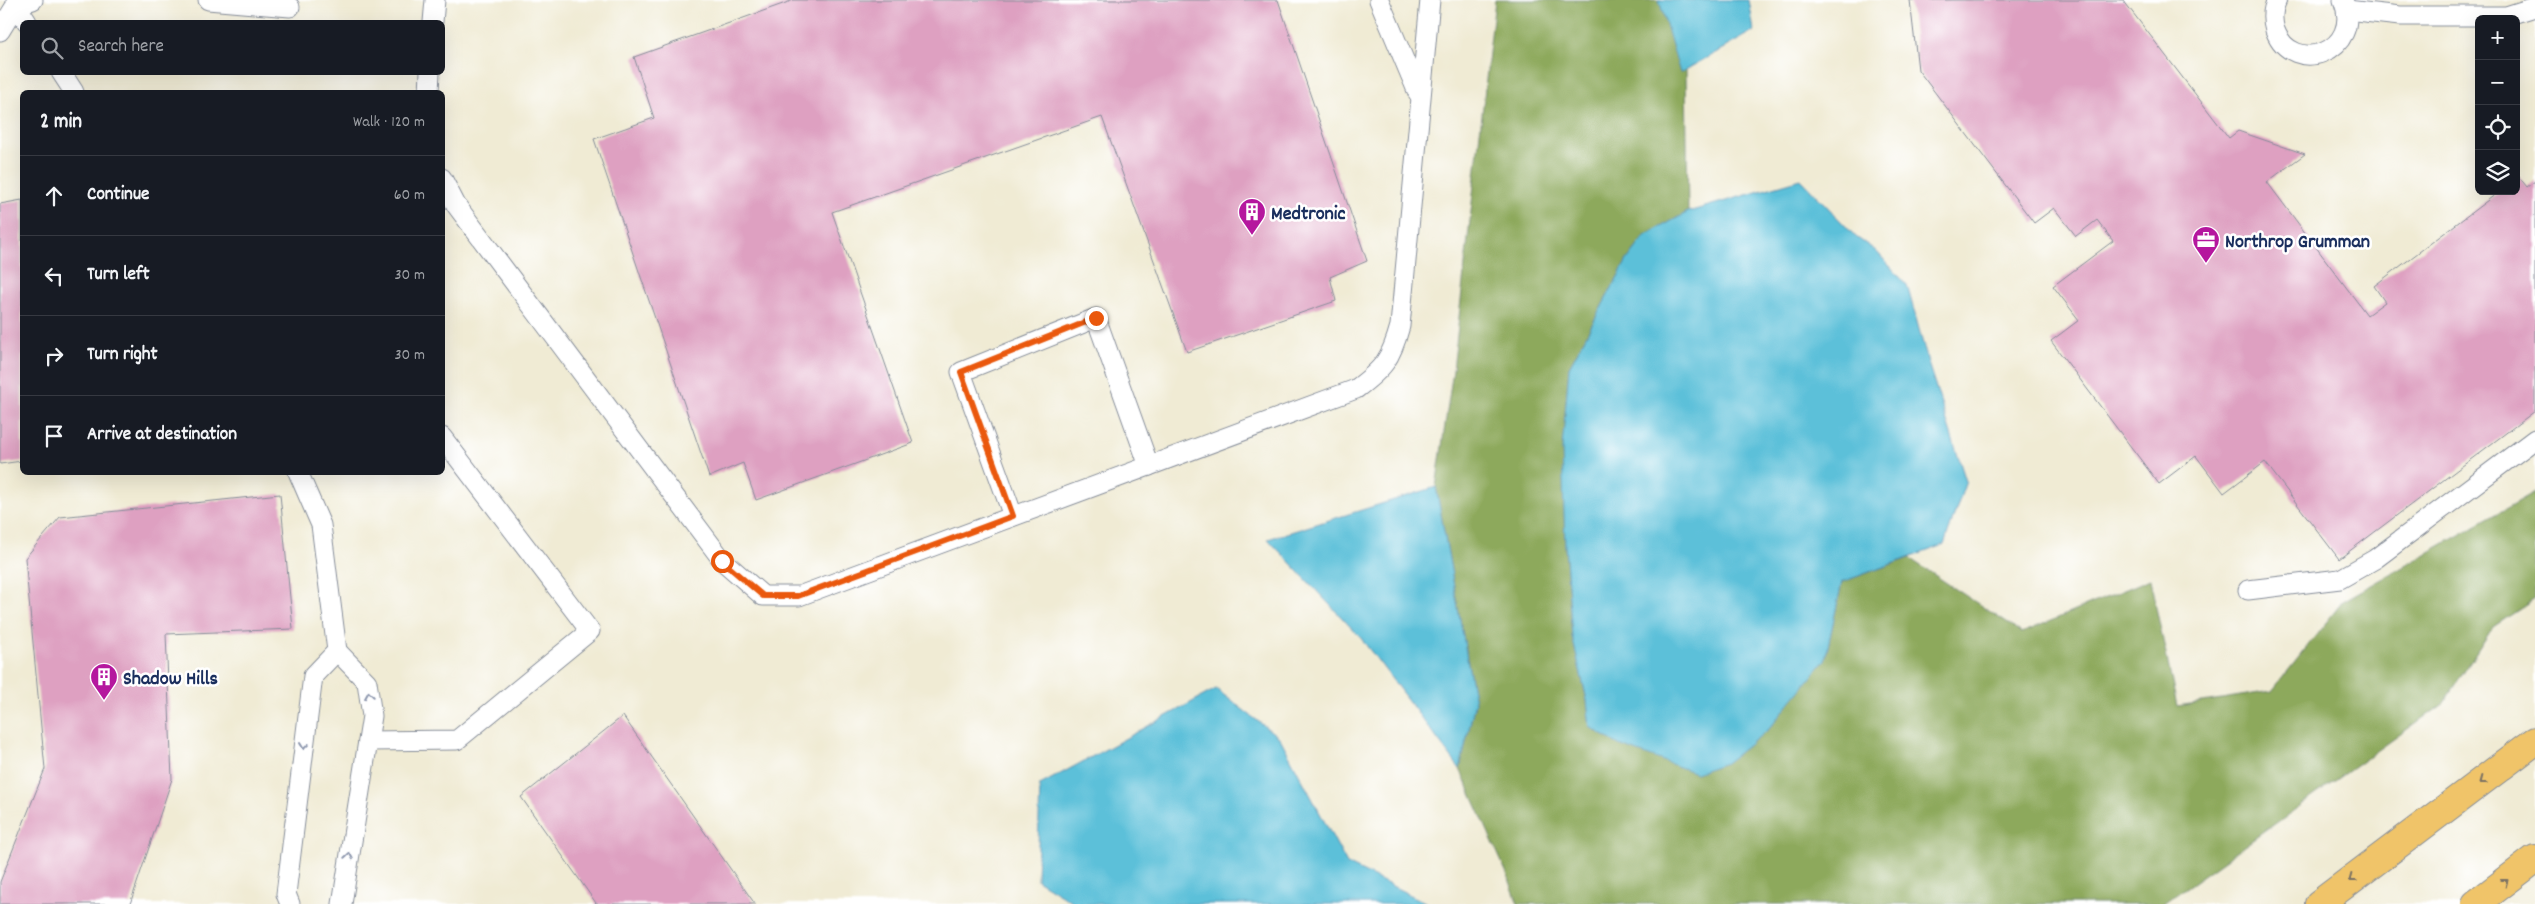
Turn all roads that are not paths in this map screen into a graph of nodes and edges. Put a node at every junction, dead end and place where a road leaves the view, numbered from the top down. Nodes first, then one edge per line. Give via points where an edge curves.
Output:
1 (208, 0) edge
2 (435, 0) edge
3 (1379, 0) edge
4 (1430, 0) edge
5 (2277, 0) edge
6 (22, 2) edge
7 (2352, 5) edge
8 (290, 7) dead end
9 (2535, 8) edge
10 (26, 20) edge
11 (433, 20) edge
12 (0, 31) edge
13 (63, 75) edge
14 (430, 75) edge
15 (73, 90) edge
16 (429, 90) edge
17 (1419, 96) junction
18 (445, 184) edge
19 (2535, 438) edge
20 (445, 441) edge
21 (1148, 466) junction
22 (299, 475) edge
23 (1013, 516) junction
24 (2248, 590) dead end
25 (337, 651) junction
26 (368, 740) junction
27 (2530, 743) edge
28 (2535, 859) edge
29 (290, 904) edge
30 (342, 904) edge
31 (2319, 904) edge
32 (2476, 904) edge

1 - 8 lane
2 - 11 lane
3 - 17 lane
4 - 17 lane
5 - 7 lane via 2272,15 2277,34 2288,48 2300,54 2319,54 2336,46 2344,35
6 - 10 lane
6 - 12 lane
7 - 9 lane via 2400,16 2506,16
13 - 15 lane
14 - 16 lane
17 - 21 lane via 1400,326 1394,348 1379,372 1356,389
18 - 23 lane via 456,205 722,561 763,596 798,596
19 - 24 lane via 2375,559 2340,579
20 - 26 lane via 590,631 457,740
21 - 23 lane
21 - 23 lane via 1096,318 961,372
22 - 25 lane via 321,525
26 -> 25 lane via 372,716 366,682
25 -> 29 lane via 313,676 286,894
30 -> 26 lane
27 -> 31 highway
32 -> 28 highway

